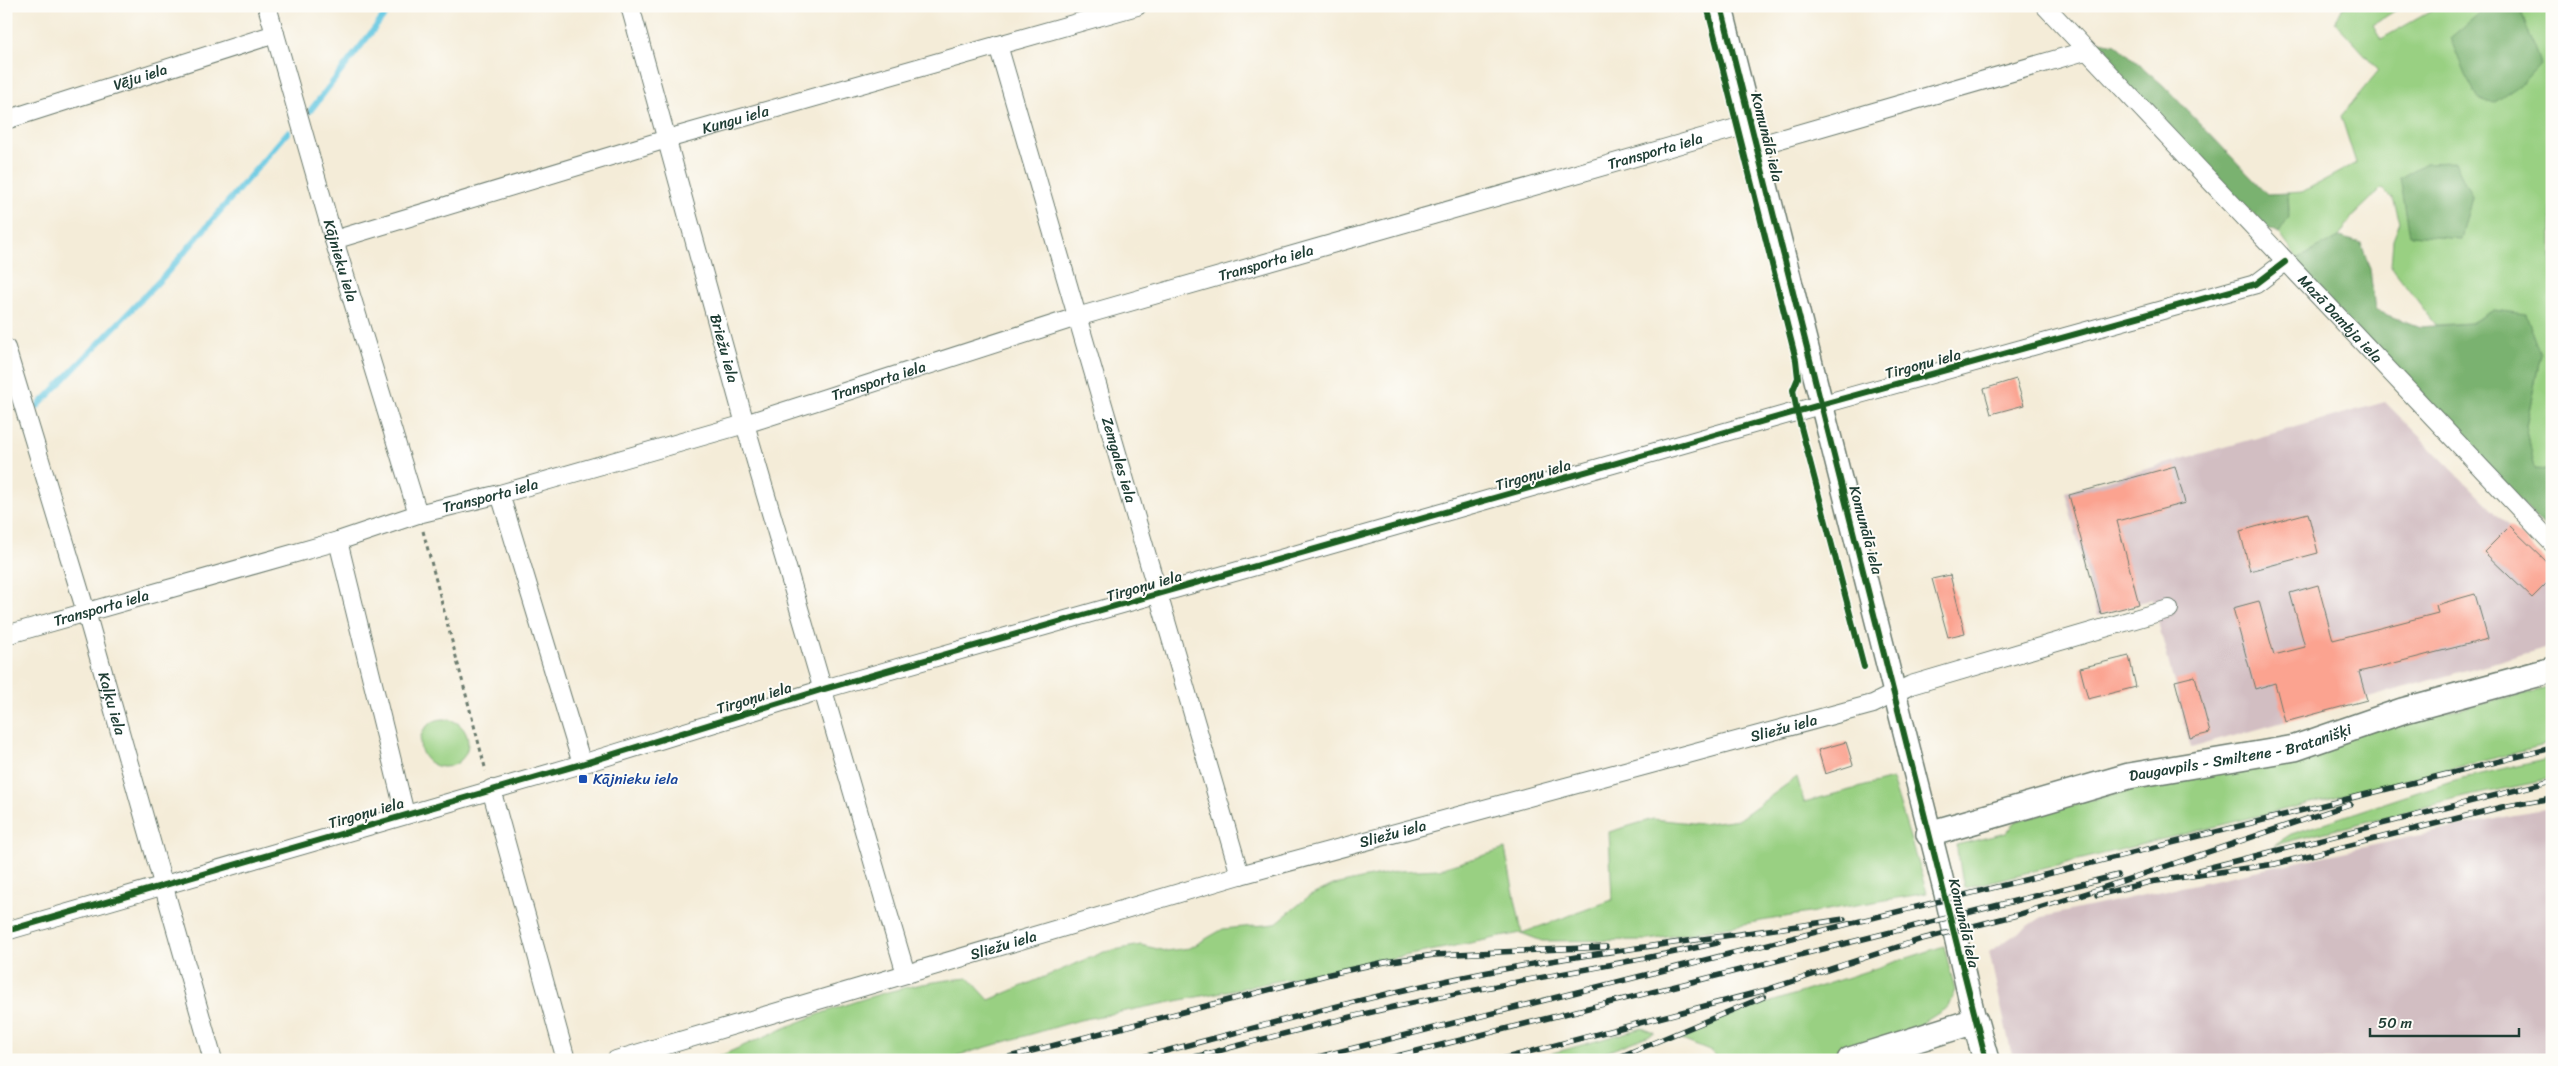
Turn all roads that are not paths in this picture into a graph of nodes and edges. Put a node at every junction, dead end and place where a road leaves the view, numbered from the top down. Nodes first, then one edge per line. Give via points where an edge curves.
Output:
1 (267, 6) edge
2 (630, 6) edge
3 (1137, 6) edge
4 (1721, 6) edge
5 (2046, 6) edge
6 (275, 34) junction
7 (998, 45) junction
8 (2086, 50) junction
9 (6, 120) edge
10 (1750, 124) junction
11 (667, 139) junction
12 (1756, 146) junction
13 (334, 240) junction
14 (2285, 262) junction
15 (1077, 317) junction
16 (6, 348) edge
17 (1820, 405) junction
18 (745, 424) junction
19 (500, 494) junction
20 (418, 514) junction
21 (338, 541) junction
22 (2552, 543) edge
23 (1157, 596) junction
24 (2169, 609) dead end
25 (86, 612) junction
26 (6, 635) edge
27 (2552, 670) edge
28 (824, 689) junction
29 (1895, 693) junction
30 (582, 764) junction
31 (491, 789) junction
32 (405, 814) junction
33 (1929, 834) junction
34 (1240, 875) junction
35 (163, 885) junction
36 (6, 931) edge
37 (906, 974) junction
38 (1974, 1021) junction
39 (213, 1060) edge
40 (566, 1060) edge
41 (616, 1060) edge
42 (1850, 1060) edge
43 (1986, 1060) edge

1 - 6 street, Kājnieku iela
2 - 11 street, Briežu iela
3 - 7 street, Kungu iela
4 - 10 street, Komunālā iela
5 - 8 street, Mazā Dambja iela
6 - 9 street, Vēju iela
6 - 13 street, Kājnieku iela
7 - 11 street, Kungu iela
7 - 15 street, Zemgales iela
8 - 12 street
8 - 14 street, Mazā Dambja iela
10 - 12 street, Komunālā iela
10 - 15 street, Transporta iela
11 - 13 street, Kungu iela
11 - 18 street, Briežu iela
12 - 17 street, Komunālā iela
13 - 20 street, Kājnieku iela
14 - 17 street, Tirgoņu iela via 2256,284
14 - 22 street, Mazā Dambja iela
15 - 18 street, Transporta iela
15 - 23 street, Zemgales iela
16 - 25 street, Kaļķu iela
17 - 23 street, Tirgoņu iela
17 - 29 street, Komunālā iela
18 - 19 street, Transporta iela
18 - 28 street, Briežu iela
19 - 20 street, Transporta iela
19 - 30 street
20 - 21 street, Transporta iela
21 - 25 street, Transporta iela
21 - 32 street
23 - 28 street, Tirgoņu iela
23 - 34 street, Zemgales iela
24 - 29 street, Sliežu iela via 1911,685
25 - 26 street, Transporta iela
25 - 35 street, Kaļķu iela
27 - 33 main road, Daugavpils - Smiltene - Bratanišķi via 2402,711 2295,748 2129,776
28 - 30 street, Tirgoņu iela
28 - 37 street, Briežu iela
29 - 33 street, Komunālā iela
29 - 34 street, Sliežu iela via 1873,704
30 - 31 street, Tirgoņu iela
31 - 32 street, Tirgoņu iela
31 - 40 street
32 - 35 street, Tirgoņu iela
33 - 38 street, Komunālā iela
34 - 37 street, Sliežu iela
35 - 36 street, Tirgoņu iela
35 - 39 street, Kaļķu iela
37 - 41 street, Sliežu iela
38 - 42 main road
38 - 43 main road, Komunālā iela

